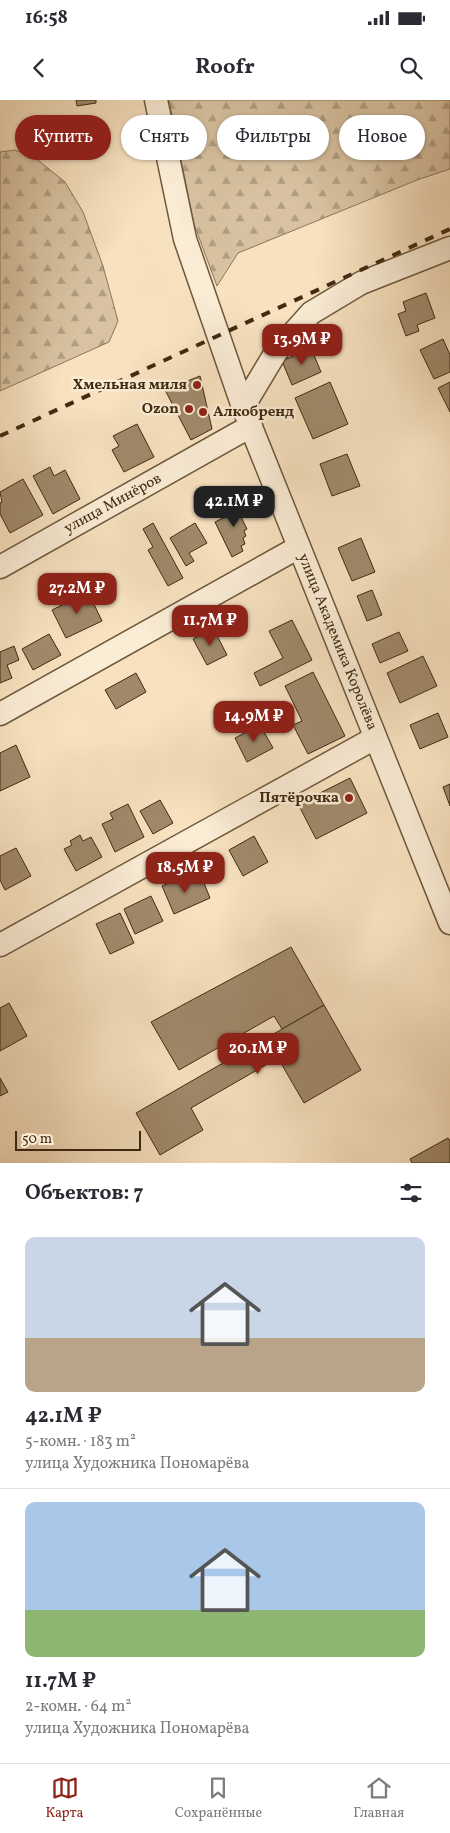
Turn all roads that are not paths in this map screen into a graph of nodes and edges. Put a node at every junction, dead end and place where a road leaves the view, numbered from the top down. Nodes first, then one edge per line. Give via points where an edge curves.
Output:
1 (156, 100) edge
2 (448, 254) edge
3 (247, 417) junction
4 (299, 547) junction
5 (0, 567) edge
6 (0, 714) edge
7 (375, 738) junction
8 (450, 923) edge
9 (0, 945) edge

1 - 3 street, улица Академика Королёва via 184,239
2 - 3 street via 362,283 311,313 276,352
3 - 4 street, улица Академика Королёва
3 - 5 street, улица Минёров
4 - 6 street
4 - 7 street, улица Академика Королёва
7 - 8 street, улица Академика Королёва
7 - 9 street

